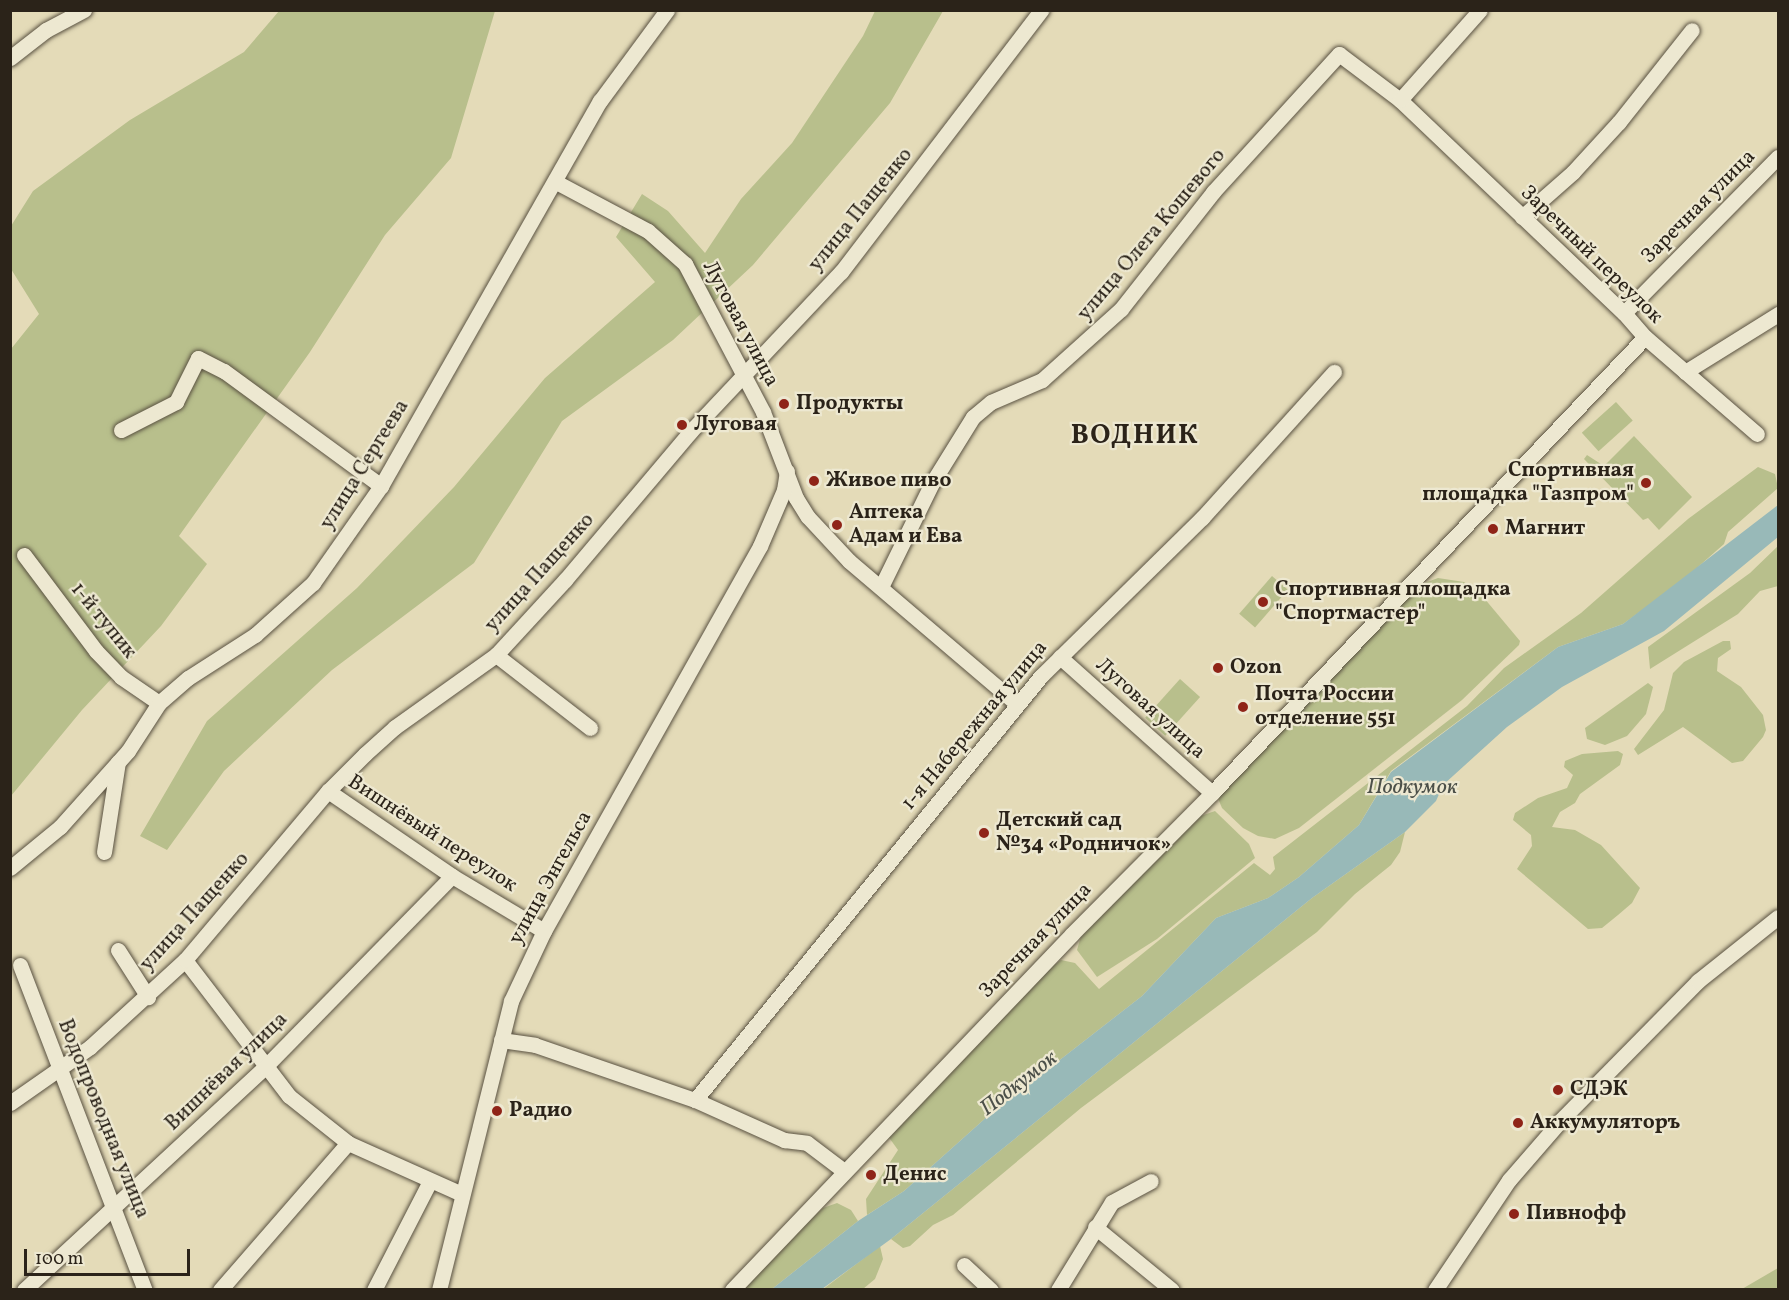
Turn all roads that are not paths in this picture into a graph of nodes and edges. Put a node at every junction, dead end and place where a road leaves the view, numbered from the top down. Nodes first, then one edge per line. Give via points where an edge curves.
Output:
1 (84, 10) edge
2 (1041, 10) edge
3 (1480, 10) edge
4 (663, 12) edge
5 (1692, 30) dead end
6 (10, 58) edge
7 (1400, 100) junction
8 (1779, 157) edge
9 (556, 182) junction
10 (1522, 217) junction
11 (1624, 313) junction
12 (1779, 314) edge
13 (1645, 337) junction
14 (1334, 372) dead end
15 (1685, 372) junction
16 (743, 377) junction
17 (121, 430) dead end
18 (1757, 434) dead end
19 (787, 471) junction
20 (381, 486) junction
21 (800, 505) junction
22 (774, 517) junction
23 (24, 555) dead end
24 (881, 587) junction
25 (496, 655) junction
26 (1060, 657) junction
27 (159, 703) junction
28 (1017, 704) junction
29 (590, 728) dead end
30 (118, 762) junction
31 (328, 791) junction
32 (1212, 793) junction
33 (104, 852) dead end
34 (10, 868) edge
35 (452, 876) junction
36 (1779, 917) edge
37 (544, 931) junction
38 (118, 950) dead end
39 (185, 960) junction
40 (20, 965) dead end
41 (148, 997) junction
42 (501, 1040) junction
43 (265, 1067) junction
44 (59, 1070) junction
45 (12, 1099) edge
46 (695, 1100) junction
47 (348, 1143) junction
48 (844, 1171) junction
49 (430, 1181) junction
50 (1151, 1181) dead end
51 (462, 1194) junction
52 (116, 1208) junction
53 (1095, 1227) junction
54 (964, 1265) dead end
55 (24, 1290) edge
56 (145, 1290) edge
57 (220, 1290) edge
58 (374, 1290) edge
59 (439, 1290) edge
60 (732, 1290) edge
61 (991, 1290) edge
62 (1058, 1290) edge
63 (1172, 1290) edge
64 (1435, 1290) edge

1 - 6 street via 46,30
2 - 16 street, улица Пащенко via 861,247
3 - 7 street
4 - 9 street, улица Сергеева via 600,101
5 - 10 street via 1573,172
7 - 10 street, Заречный переулок
7 - 24 street, улица Олега Кошевого via 1340,54 1214,192 1121,309 1042,380 991,402 973,417 933,483
8 - 11 street, Заречная улица
9 - 16 street, Луговая улица via 648,231 685,264
9 - 20 street, улица Сергеева
10 - 11 street, Заречный переулок
11 - 13 street, Заречный переулок
12 - 15 street
13 - 15 street, Заречный переулок
13 - 32 street, Заречная улица
14 - 26 street, 1-я Набережная улица via 1202,518
15 - 18 street, Заречный переулок
16 - 19 street, Луговая улица via 763,412
16 - 25 street, улица Пащенко via 690,432
17 - 20 street via 176,402 198,358 224,371
19 - 21 street, Луговая улица
19 - 22 street, улица Энгельса
20 - 27 street, улица Сергеева via 312,583 255,635 188,678
21 - 22 street via 784,506
21 - 24 street, Луговая улица via 828,541
22 - 37 street, улица Энгельса via 710,639
23 - 27 street, 1-й тупик via 96,651 121,677
24 - 28 street, Луговая улица
25 - 29 street
25 - 31 street, улица Пащенко via 395,727
26 - 28 street, 1-я Набережная улица
26 - 32 street, Луговая улица
27 - 30 street, улица Сергеева
28 - 46 street, 1-я Набережная улица
30 - 33 street
30 - 34 street, улица Сергеева via 60,827
31 - 35 street, Вишнёвый переулок
31 - 39 street, улица Пащенко
32 - 48 street, Заречная улица
35 - 37 street, Вишнёвый переулок
35 - 43 street, Вишнёвая улица
36 - 64 street via 1698,981 1561,1120 1509,1180
37 - 42 street, улица Энгельса via 511,1001
38 - 41 street
39 - 41 street, улица Пащенко
39 - 43 street
40 - 44 street, Водопроводная улица
41 - 44 street, улица Пащенко
42 - 46 street via 535,1045
42 - 51 street, улица Энгельса
43 - 47 street via 289,1096
43 - 52 street, Вишнёвая улица
44 - 45 street, улица Пащенко
44 - 52 street, Водопроводная улица
46 - 48 street via 784,1140 807,1143
47 - 49 street
47 - 57 street
48 - 60 street, Заречная улица
49 - 51 street
49 - 58 street
50 - 53 street via 1112,1202
51 - 59 street, улица Энгельса
52 - 55 street, Вишнёвая улица
52 - 56 street, Водопроводная улица
53 - 62 street
53 - 63 street
54 - 61 street

